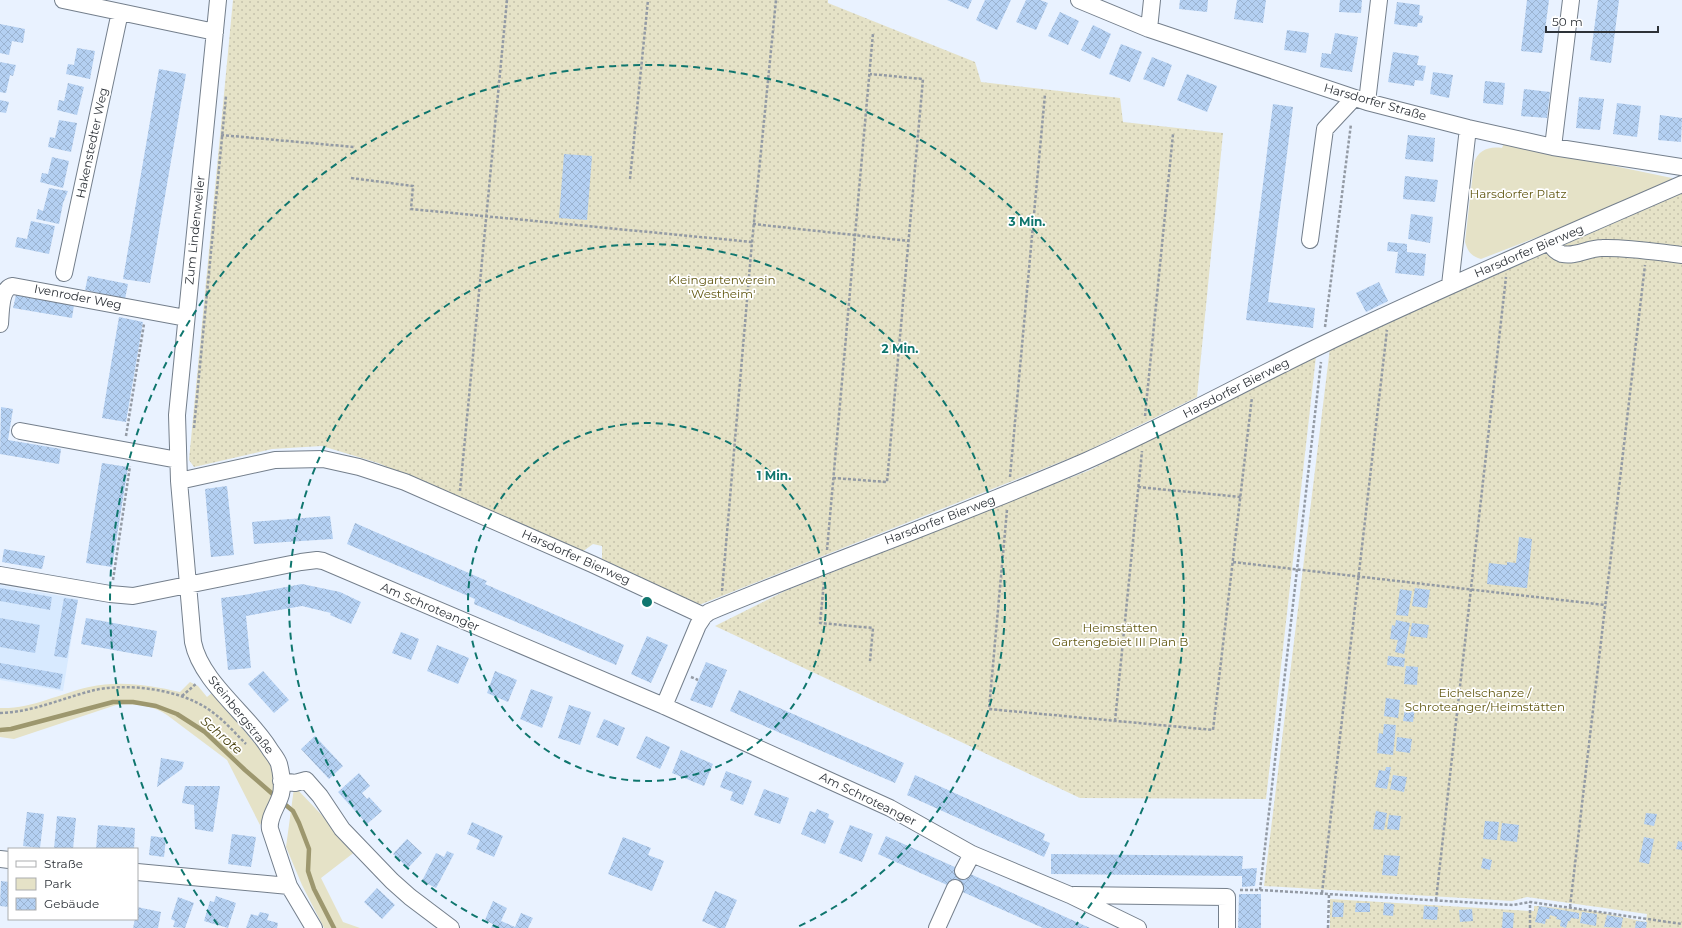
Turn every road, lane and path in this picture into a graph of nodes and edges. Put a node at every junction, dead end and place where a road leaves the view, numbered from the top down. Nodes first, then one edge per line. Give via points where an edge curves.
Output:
1 (63, 0) edge
2 (218, 0) edge
3 (507, 0) edge
4 (648, 0) edge
5 (776, 0) edge
6 (1079, 0) edge
7 (1152, 0) edge
8 (1379, 0) edge
9 (1571, 0) edge
10 (120, 12) junction
11 (1149, 29) junction
12 (215, 32) junction
13 (874, 33) dead end
14 (870, 74) junction
15 (1045, 94) dead end
16 (226, 95) dead end
17 (1360, 100) junction
18 (1351, 121) dead end
19 (1468, 128) junction
20 (1173, 134) dead end
21 (222, 135) junction
22 (354, 147) dead end
23 (1553, 147) junction
24 (1682, 167) edge
25 (351, 178) dead end
26 (630, 179) dead end
27 (1682, 184) edge
28 (487, 216) junction
29 (754, 224) junction
30 (855, 236) junction
31 (1310, 240) dead end
32 (909, 241) junction
33 (752, 242) junction
34 (1549, 242) junction
35 (1647, 250) junction
36 (1682, 255) edge
37 (1507, 272) dead end
38 (64, 273) dead end
39 (1450, 285) junction
40 (146, 310) junction
41 (1389, 313) junction
42 (186, 318) junction
43 (0, 324) edge
44 (1324, 344) junction
45 (1253, 392) dead end
46 (1145, 416) dead end
47 (20, 431) dead end
48 (193, 434) dead end
49 (1142, 446) dead end
50 (128, 451) junction
51 (178, 460) junction
52 (833, 478) junction
53 (179, 481) junction
54 (1009, 484) dead end
55 (1138, 487) junction
56 (1240, 497) junction
57 (458, 505) junction
58 (1007, 505) dead end
59 (1233, 562) junction
60 (825, 565) junction
61 (1297, 568) junction
62 (0, 575) edge
63 (1359, 576) junction
64 (188, 585) junction
65 (1472, 589) junction
66 (110, 594) junction
67 (1605, 605) junction
68 (720, 607) junction
69 (704, 616) junction
70 (870, 661) dead end
71 (208, 675) junction
72 (182, 696) junction
73 (664, 706) junction
74 (0, 713) edge
75 (1115, 721) junction
76 (249, 748) dead end
77 (281, 787) junction
78 (972, 854) junction
79 (963, 871) dead end
80 (138, 872) edge
81 (289, 886) junction
82 (955, 888) dead end
83 (1239, 890) dead end
84 (1260, 890) junction
85 (1322, 894) junction
86 (1329, 894) junction
87 (1070, 895) junction
88 (1436, 900) junction
89 (1530, 902) junction
90 (1570, 907) junction
91 (1682, 924) edge
92 (314, 928) edge
93 (450, 928) edge
94 (938, 928) edge
95 (1138, 928) edge
96 (1227, 928) edge
97 (1328, 928) edge
98 (1530, 928) edge

1 - 10 street
2 - 12 street, Zum Lindenweiler
3 - 28 path
4 - 26 path
5 - 29 path
6 - 11 street, Harsdorfer Straße
7 - 11 street
8 - 17 street
9 - 23 street
10 - 12 street
10 - 38 street, Hakenstedter Weg
11 - 17 street, Harsdorfer Straße
12 - 42 street, Zum Lindenweiler
13 - 14 path
14 - 30 path
14 - 32 path via 923,79
15 - 54 path
16 - 21 path
17 - 19 street, Harsdorfer Straße
17 - 31 street via 1326,128
18 - 44 path
19 - 23 street, Harsdorfer Straße
19 - 39 street
20 - 46 path
21 - 22 path
21 - 48 path
23 - 24 street, Harsdorfer Straße
25 - 28 path via 413,186 410,209
27 - 34 street, Harsdorfer Bierweg
28 - 33 path
28 - 57 path
29 - 30 path
29 - 33 path
30 - 32 path
30 - 52 path
32 - 52 path via 887,482
33 - 68 path
34 - 35 street via 1556,252 1564,254 1575,254 1594,248
34 - 39 street, Harsdorfer Bierweg
35 - 36 street
35 - 67 path
37 - 65 path
39 - 41 street, Harsdorfer Bierweg
40 - 42 street, Ivenroder Weg
40 - 43 street, Ivenroder Weg via 13,286 4,292
40 - 50 path via 130,406
41 - 44 street, Harsdorfer Bierweg
41 - 63 path
42 - 51 street, Zum Lindenweiler via 177,415
44 - 60 street, Harsdorfer Bierweg via 1086,461
44 - 61 path
45 - 56 path
47 - 50 street
49 - 55 path
50 - 51 street
50 - 66 path via 126,487
51 - 53 street, Zum Lindenweiler
52 - 60 path
53 - 57 street, Harsdorfer Bierweg via 275,460 323,458 405,482
53 - 64 street, Zum Lindenweiler
55 - 56 path
55 - 75 path
56 - 59 path
57 - 69 street, Harsdorfer Bierweg
58 - 75 path via 989,709
59 - 61 path
59 - 75 path via 1213,730
60 - 68 street, Harsdorfer Bierweg
60 - 70 path via 820,623 873,628
61 - 63 path
61 - 84 path
62 - 66 street, Am Schroteanger
63 - 65 path
63 - 85 path
64 - 66 street, Am Schroteanger via 133,596
64 - 71 street, Steinbergstraße via 194,648
64 - 73 street, Am Schroteanger via 300,562 323,561
65 - 67 path
65 - 88 path
67 - 90 path
68 - 69 street, Harsdorfer Bierweg
69 - 73 street
71 - 72 path
71 - 77 street, Steinbergstraße via 263,738 278,762
72 - 74 path via 116,687 93,690 32,710
72 - 76 path via 215,714
73 - 78 street, Am Schroteanger via 880,803
77 - 81 street via 270,820 270,829
77 - 93 street via 306,780 342,829 392,881
78 - 79 street
78 - 87 street, Am Schroteanger
80 - 81 street
81 - 92 street
82 - 94 street
83 - 84 path
84 - 85 path
85 - 86 path
86 - 88 path
86 - 97 path
87 - 95 street, Am Schroteanger
87 - 96 street, Am Schroteanger via 1227,897
88 - 89 path via 1513,905
89 - 90 path
89 - 98 path
90 - 91 path

